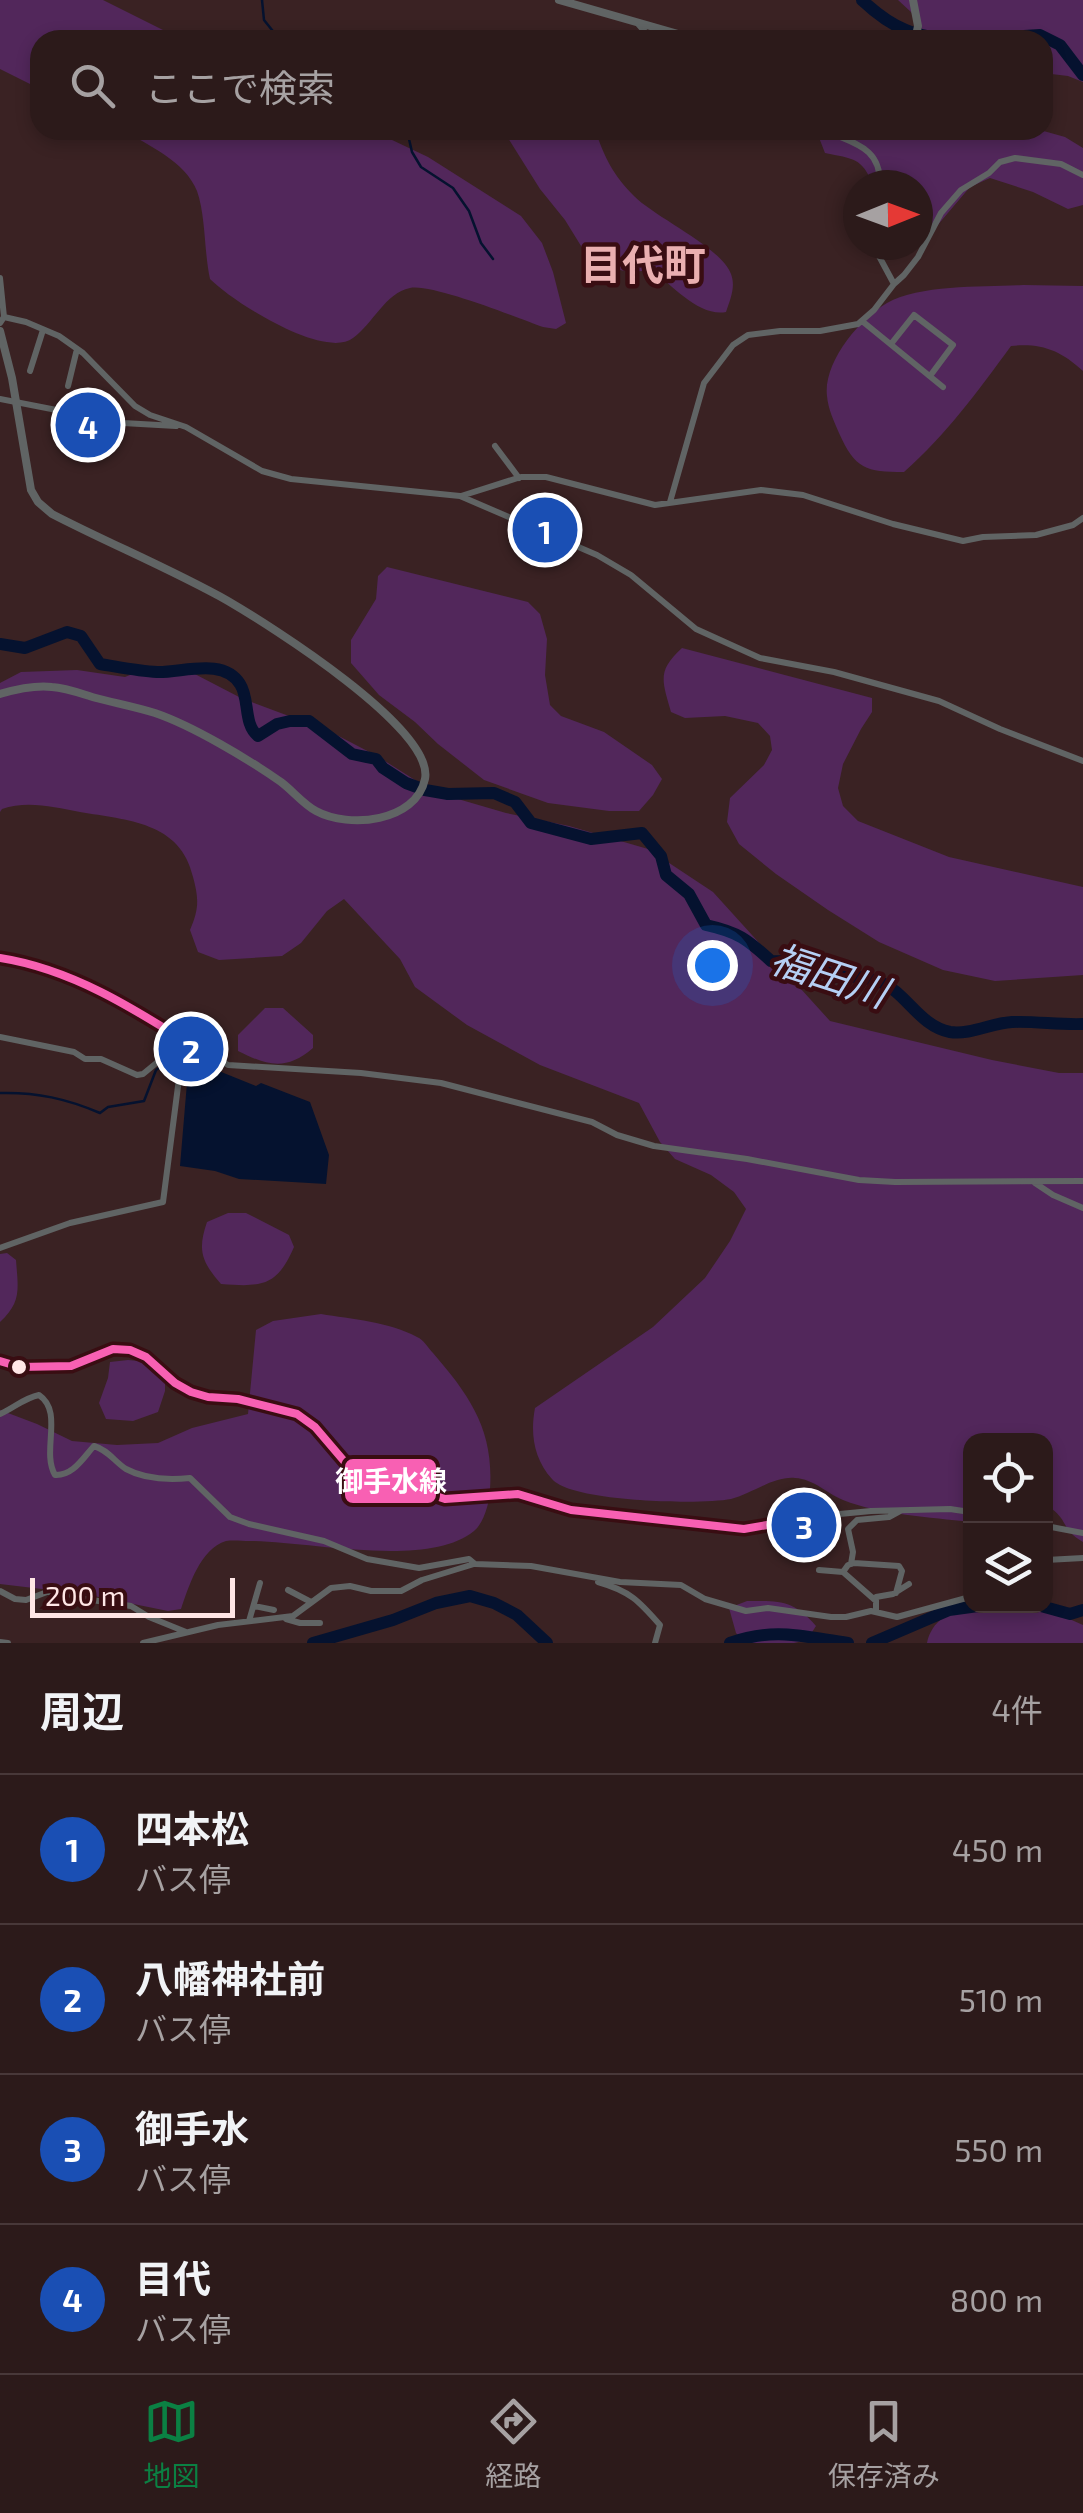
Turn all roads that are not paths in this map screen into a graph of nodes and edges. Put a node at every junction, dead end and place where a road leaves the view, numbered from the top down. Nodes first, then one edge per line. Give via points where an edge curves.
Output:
1 (559, 0) edge
2 (914, 0) edge
3 (636, 22) junction
4 (644, 30) edge
5 (664, 30) edge
6 (917, 30) edge
7 (848, 140) edge
8 (880, 170) edge
9 (1083, 174) edge
10 (881, 260) edge
11 (0, 278) edge
12 (894, 284) junction
13 (2, 320) edge
14 (862, 321) junction
15 (43, 330) junction
16 (0, 331) edge
17 (891, 344) junction
18 (77, 349) junction
19 (30, 371) dead end
20 (930, 376) junction
21 (68, 386) dead end
22 (943, 386) dead end
23 (0, 399) edge
24 (16, 402) junction
25 (186, 427) junction
26 (495, 446) dead end
27 (518, 478) junction
28 (460, 496) junction
29 (670, 502) junction
30 (1083, 518) edge
31 (0, 694) edge
32 (1083, 761) edge
33 (0, 958) edge
34 (0, 1036) edge
35 (184, 1040) junction
36 (1083, 1181) edge
37 (1034, 1182) junction
38 (1083, 1208) edge
39 (0, 1248) edge
40 (0, 1361) edge
41 (0, 1414) edge
42 (900, 1510) junction
43 (963, 1511) edge
44 (1053, 1527) edge
45 (1083, 1533) edge
46 (1083, 1558) edge
47 (1053, 1560) edge
48 (475, 1564) junction
49 (852, 1564) junction
50 (818, 1570) dead end
51 (843, 1572) junction
52 (588, 1576) junction
53 (260, 1582) dead end
54 (909, 1584) dead end
55 (288, 1590) dead end
56 (0, 1591) edge
57 (896, 1593) junction
58 (963, 1598) edge
59 (876, 1600) junction
60 (311, 1602) junction
61 (254, 1606) junction
62 (274, 1610) dead end
63 (876, 1612) junction
64 (280, 1618) junction
65 (249, 1622) junction
66 (320, 1623) dead end
67 (187, 1633) junction
68 (0, 1642) edge
69 (8, 1643) edge
70 (143, 1643) edge
71 (655, 1643) edge

1 - 3 street
2 - 6 street
3 - 4 street
3 - 5 street
7 - 8 street via 876,159
9 - 12 street via 1061,164 1000,162 941,213 918,258
10 - 12 street
11 - 13 street
12 - 14 street
13 - 15 street
14 - 17 street
14 - 29 street via 820,331 748,334 732,345 704,383
15 - 18 street
15 - 19 street
16 - 24 street
17 - 20 street
17 - 20 street via 914,316 953,345
18 - 21 street
18 - 25 street via 135,406
20 - 22 street
23 - 24 street
24 - 25 street via 123,423
24 - 31 street via 38,502 230,602 326,666 402,729 417,747 424,781 394,815 330,816 216,743 155,714 53,687
25 - 28 street via 262,471 291,479
26 - 27 street
27 - 28 street
27 - 29 street via 546,477
28 - 32 street via 597,554 696,629 760,658 939,702
29 - 30 street via 761,490 803,494 963,541 1036,535
33 - 35 street via 71,979
34 - 35 street via 101,1059 137,1075
35 - 37 street via 228,1065 441,1083 680,1150 858,1180
35 - 39 street via 163,1202
36 - 37 street
37 - 38 street
40 - 42 street via 71,1366 113,1349 130,1350 191,1392 297,1414 344,1462 445,1499 518,1494 572,1510 744,1530
41 - 48 street via 27,1398 46,1400 56,1475 73,1470 94,1446 144,1475 190,1478 248,1524 419,1568 470,1559
42 - 43 street
42 - 49 street via 857,1520 848,1529
44 - 45 street
46 - 47 street
48 - 52 street
48 - 60 street via 400,1591 331,1588
49 - 51 street
49 - 57 street via 899,1566
50 - 51 street
51 - 59 street
52 - 63 street via 681,1585 746,1611 831,1618
52 - 71 street via 638,1599 660,1625
53 - 61 street
54 - 57 street
55 - 60 street
56 - 67 street via 15,1599 63,1592 131,1606
57 - 59 street
58 - 63 street via 897,1617
59 - 63 street
60 - 64 street
61 - 62 street
61 - 65 street
64 - 65 street
64 - 66 street
65 - 67 street
67 - 70 street
68 - 69 street

